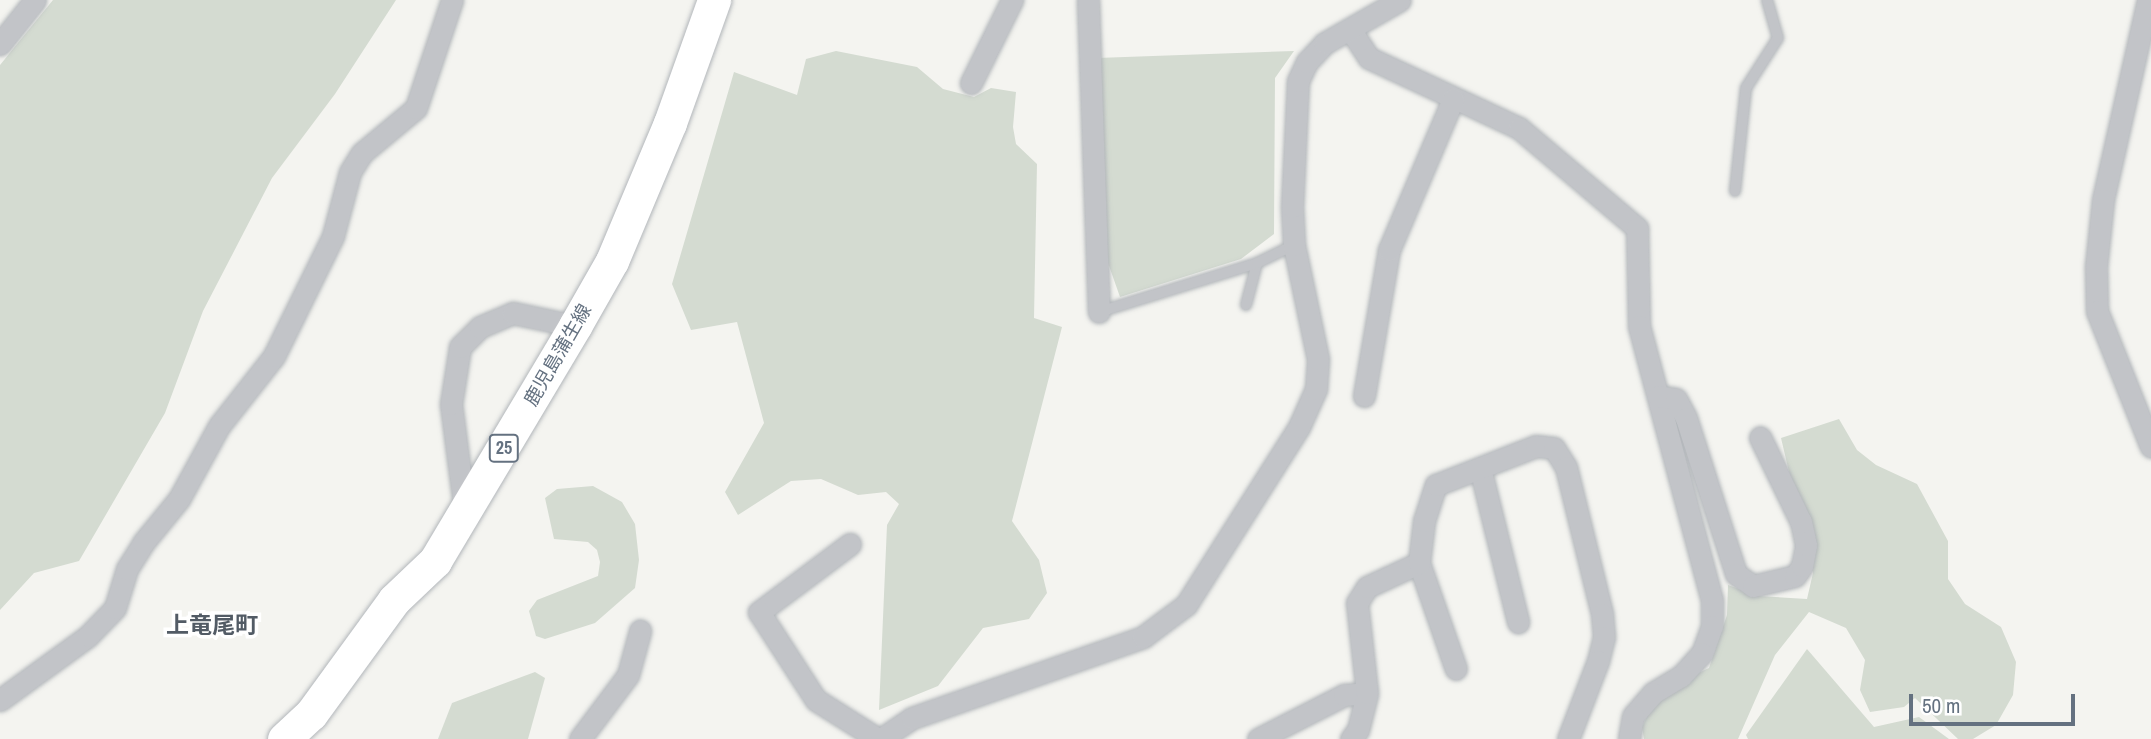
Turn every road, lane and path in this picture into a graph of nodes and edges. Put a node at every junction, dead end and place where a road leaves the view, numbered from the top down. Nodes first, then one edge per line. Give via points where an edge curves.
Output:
1 (35, 0) edge
2 (452, 0) edge
3 (714, 0) edge
4 (1012, 0) edge
5 (1088, 0) edge
6 (1400, 0) edge
7 (1767, 0) edge
8 (2148, 0) edge
9 (1350, 29) junction
10 (3, 36) edge
11 (971, 83) dead end
12 (1453, 99) junction
13 (1735, 191) dead end
14 (1294, 245) junction
15 (1257, 263) junction
16 (1245, 305) dead end
17 (1098, 312) joint
18 (575, 326) junction
19 (1364, 396) dead end
20 (1658, 396) junction
21 (1760, 437) dead end
22 (2151, 447) edge
23 (1480, 468) junction
24 (465, 514) junction
25 (850, 544) dead end
26 (1419, 563) junction
27 (1518, 622) dead end
28 (640, 631) dead end
29 (1456, 669) dead end
30 (1367, 693) junction
31 (0, 700) edge
32 (285, 739) edge
33 (580, 739) edge
34 (879, 739) edge
35 (1258, 739) edge
36 (1351, 739) edge
37 (1568, 739) edge
38 (1629, 739) edge

1 - 10 street
2 - 31 street via 416,108 362,153 350,172 333,236 274,356 219,426 178,499 143,543 127,569 115,608 88,636
3 - 18 main road, 鹿児島蒲生線 / 25 via 612,261
4 - 11 street
5 - 17 street
6 - 9 street
7 - 13 lane via 1779,38 1746,88
8 - 22 street via 2103,200 2096,267 2097,311
9 - 12 street via 1369,58
9 - 14 street via 1325,43 1307,62 1298,81
12 - 19 street via 1389,250
12 - 20 street via 1519,128 1637,228 1639,326
14 - 15 lane
14 - 34 street via 1318,359 1316,389 1299,427 1186,605 1143,637 912,718
15 - 16 lane
15 - 17 lane
18 - 24 main road, 鹿児島蒲生線 / 25
18 - 24 street via 513,313 480,327 460,347 452,404
20 - 21 street via 1675,398 1686,418 1736,573 1753,586 1795,576 1806,545 1801,522
20 - 38 street via 1712,600 1712,626 1702,653 1633,716
23 - 26 street via 1436,485 1424,521
23 - 27 street
23 - 37 street via 1536,446 1554,449 1566,467 1604,637
24 - 32 main road, 鹿児島蒲生線 / 25 via 435,561 394,600 311,714
25 - 34 street via 759,612 816,700
26 - 29 street
26 - 30 street via 1367,587 1357,603
28 - 33 street via 628,675
30 - 35 street via 1344,695
30 - 36 street via 1358,730

